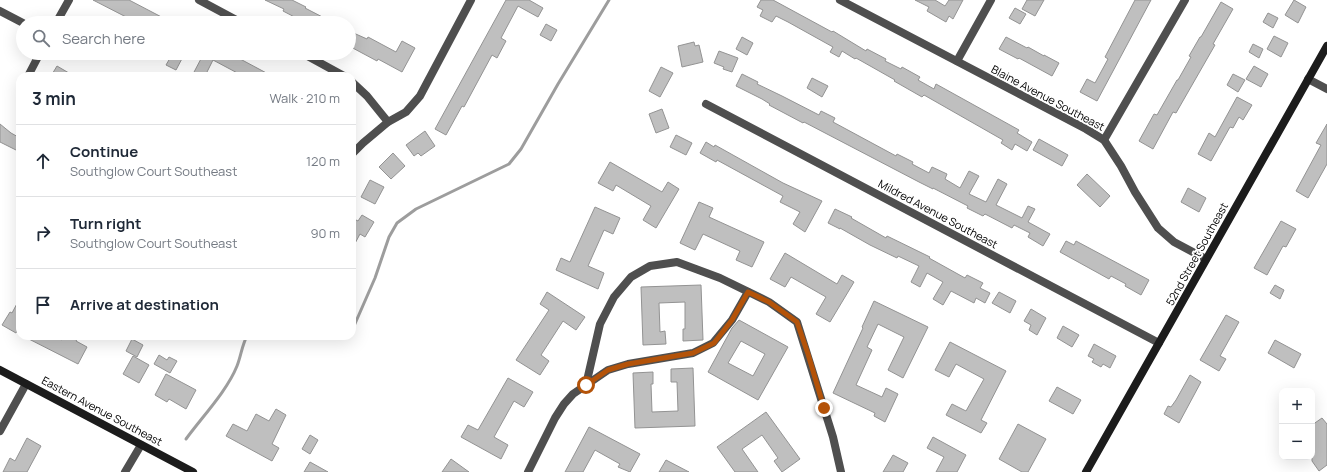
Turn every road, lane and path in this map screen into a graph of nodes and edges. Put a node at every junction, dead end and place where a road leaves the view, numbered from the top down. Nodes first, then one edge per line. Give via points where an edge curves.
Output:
1 (69, 0) edge
2 (199, 0) edge
3 (471, 0) edge
4 (840, 0) edge
5 (991, 0) edge
6 (1184, 0) edge
7 (0, 11) edge
8 (60, 16) edge
9 (229, 16) edge
10 (16, 19) edge
11 (1327, 46) edge
12 (36, 60) edge
13 (315, 60) edge
14 (957, 61) junction
15 (30, 72) edge
16 (337, 72) edge
17 (1308, 79) junction
18 (356, 86) edge
19 (1327, 89) edge
20 (706, 104) dead end
21 (388, 122) junction
22 (1104, 140) junction
23 (356, 150) edge
24 (1206, 259) junction
25 (748, 292) junction
26 (1159, 343) junction
27 (0, 370) edge
28 (26, 384) junction
29 (586, 385) junction
30 (0, 431) edge
31 (141, 444) junction
32 (125, 472) edge
33 (193, 472) edge
34 (528, 472) edge
35 (842, 472) edge
36 (1086, 472) edge

1 - 8 street
2 - 9 street
3 - 21 street via 420,96 406,112
4 - 14 street, Blaine Avenue Southeast
5 - 14 street
6 - 22 street
7 - 10 street
11 - 17 main road, 52nd Street Southeast
12 - 15 street
13 - 16 street
14 - 22 street, Blaine Avenue Southeast
17 - 19 street
17 - 24 main road, 52nd Street Southeast
18 - 21 street
20 - 26 street, Mildred Avenue Southeast
21 - 23 street
22 - 24 street, Blaine Avenue Southeast via 1158,228 1174,242
24 - 26 main road, 52nd Street Southeast
25 - 29 street via 732,320 714,343 693,353 608,370
25 - 29 street via 677,262 650,266 631,277 614,297 600,324
25 - 35 street via 769,302 797,322
26 - 36 main road, 52nd Street Southeast
27 - 28 main road, Eastern Avenue Southeast
28 - 30 street
28 - 31 main road, Eastern Avenue Southeast
29 - 34 street via 564,404
31 - 32 street
31 - 33 main road, Eastern Avenue Southeast

